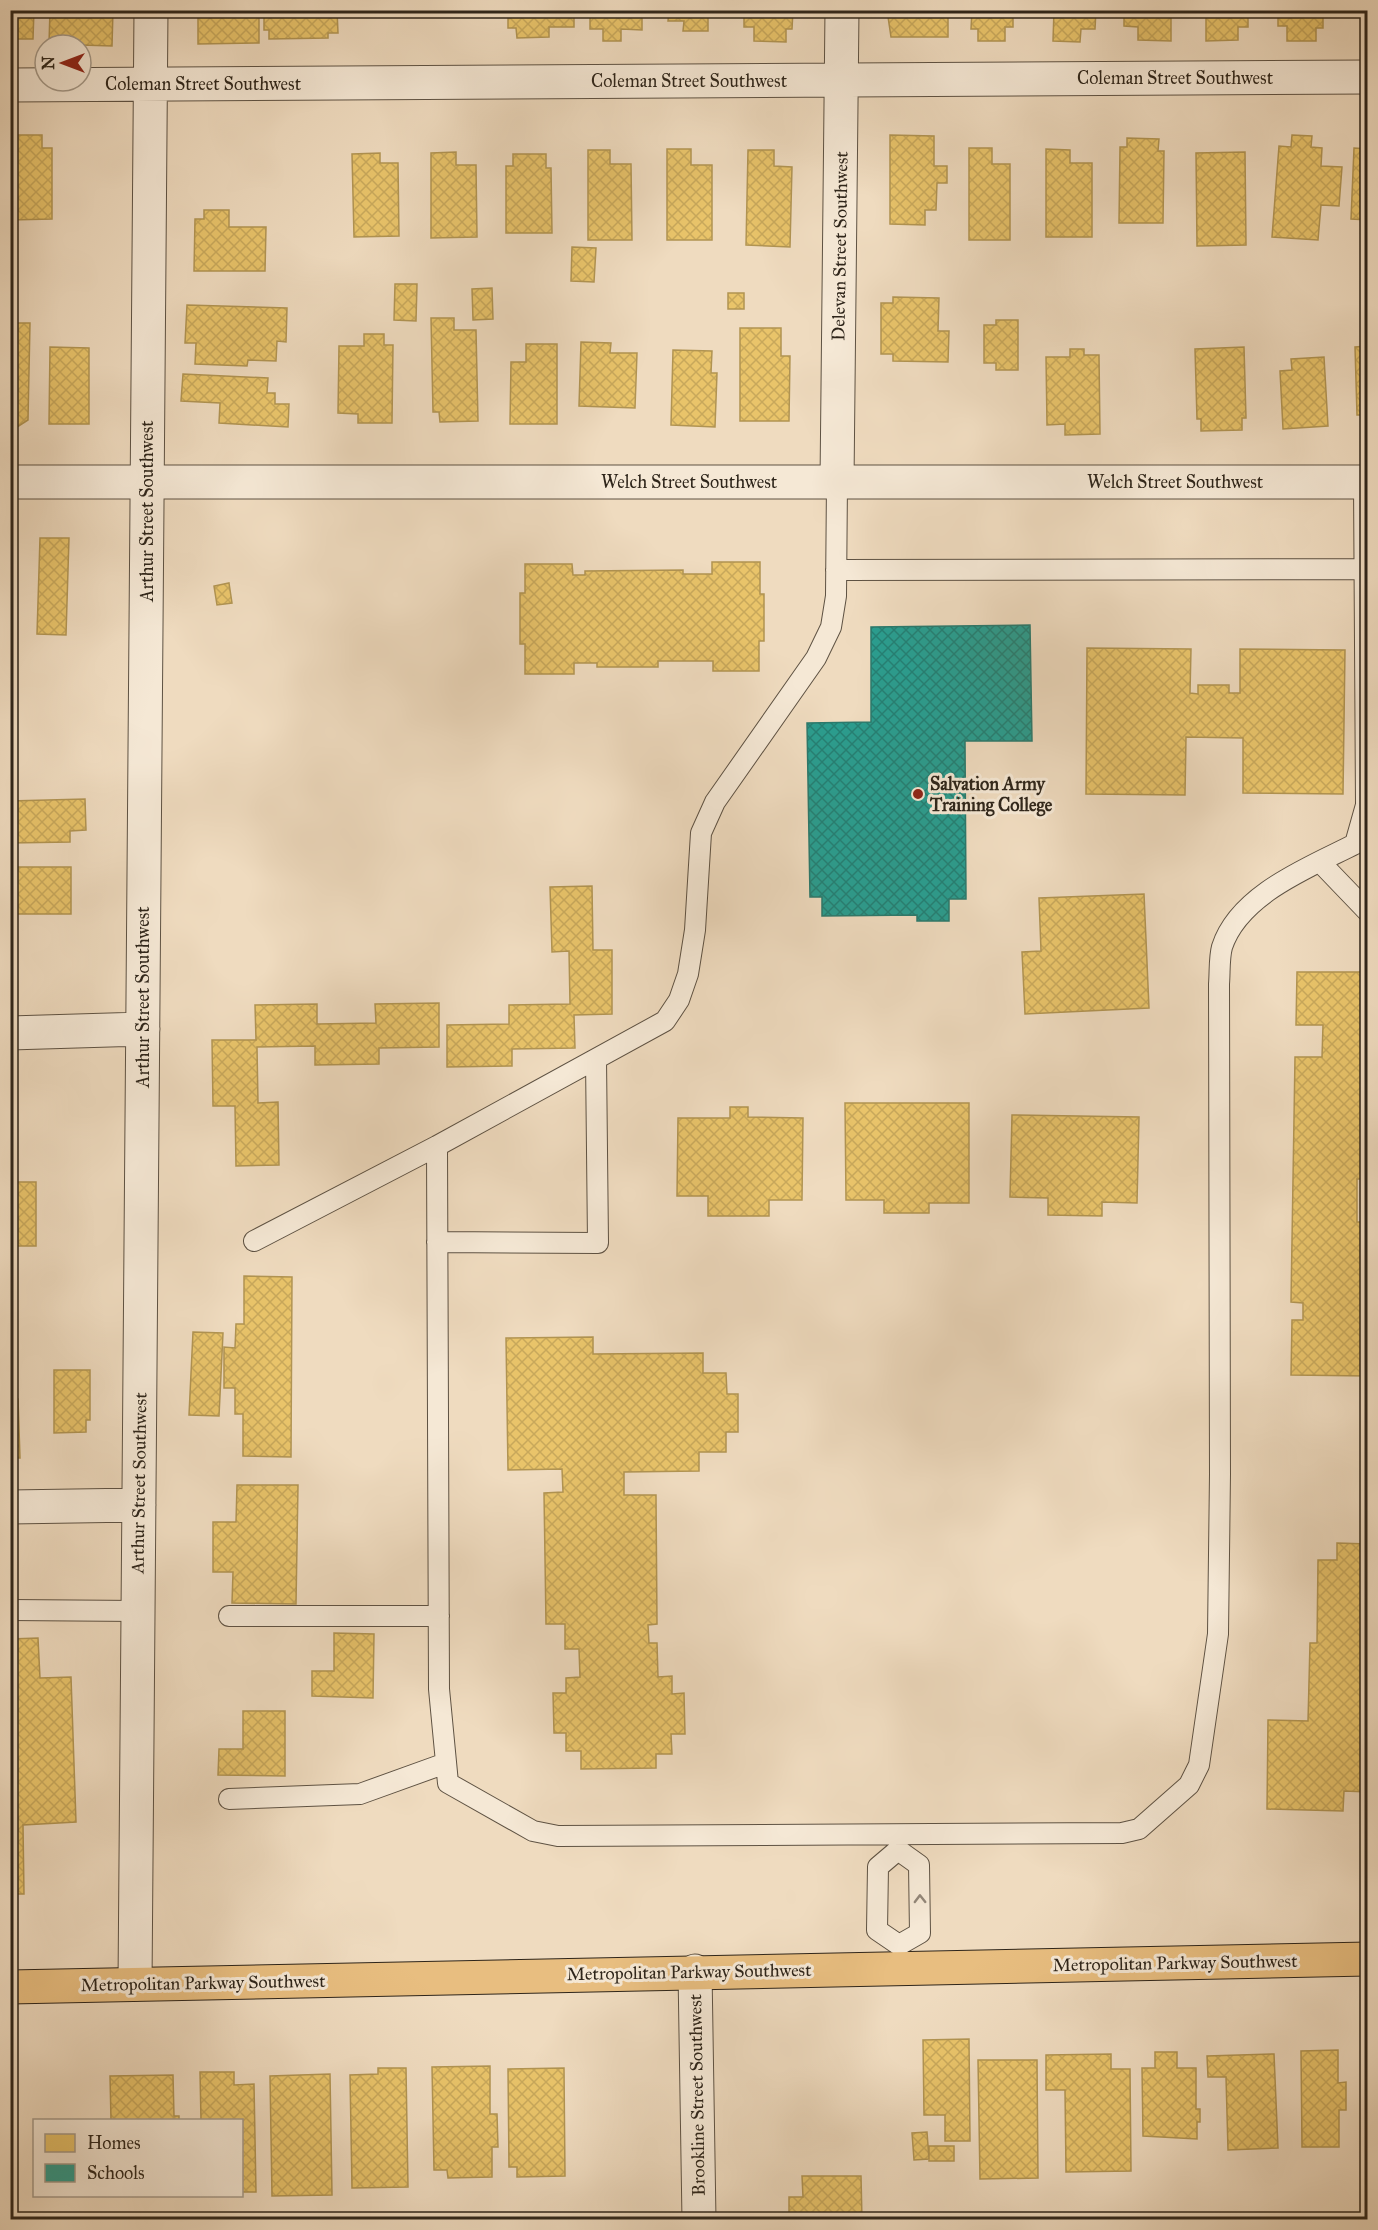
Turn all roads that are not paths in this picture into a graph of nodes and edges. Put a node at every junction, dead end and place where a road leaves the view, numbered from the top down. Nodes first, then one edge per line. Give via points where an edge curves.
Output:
1 (151, 10) edge
2 (842, 10) edge
3 (1368, 77) edge
4 (842, 80) junction
5 (151, 84) junction
6 (10, 85) edge
7 (10, 482) edge
8 (148, 482) junction
9 (837, 482) junction
10 (1366, 482) edge
11 (1365, 569) junction
12 (836, 570) junction
13 (1320, 862) junction
14 (1368, 912) edge
15 (143, 1029) junction
16 (10, 1033) edge
17 (596, 1059) junction
18 (437, 1146) junction
19 (254, 1241) dead end
20 (437, 1242) junction
21 (139, 1505) junction
22 (10, 1507) edge
23 (10, 1610) edge
24 (138, 1611) junction
25 (230, 1616) dead end
26 (440, 1616) junction
27 (446, 1763) junction
28 (230, 1798) dead end
29 (898, 1842) junction
30 (899, 1957) junction
31 (1368, 1959) edge
32 (695, 1971) junction
33 (135, 1984) junction
34 (10, 1987) edge
35 (699, 2220) edge

1 - 5 street, Arthur Street Southwest
2 - 4 street, Delevan Street Southwest
3 - 4 street, Coleman Street Southwest
4 - 5 street, Coleman Street Southwest
4 - 9 street, Delevan Street Southwest
5 - 6 street, Coleman Street Southwest
5 - 8 street, Arthur Street Southwest
7 - 8 street, Welch Street Southwest
8 - 9 street, Welch Street Southwest
8 - 15 street, Arthur Street Southwest
9 - 10 street, Welch Street Southwest
9 - 12 lane
10 - 11 lane
11 - 12 lane
11 - 13 lane via 1366,805 1355,844
12 - 17 lane via 831,627 816,657 715,802 701,833 695,930 679,1000 665,1021
13 - 14 lane
13 - 29 lane via 1273,886 1233,925 1222,947 1218,1634 1199,1765 1189,1785 1139,1829 1122,1833
15 - 16 street
15 - 21 street, Arthur Street Southwest
17 - 18 lane
17 - 20 lane via 598,1243
18 - 19 lane
18 - 20 lane
20 - 26 lane
21 - 22 street
21 - 24 street, Arthur Street Southwest
23 - 24 lane
24 - 33 street, Arthur Street Southwest
25 - 26 lane
26 - 27 lane
27 - 28 lane via 360,1794
27 - 29 lane via 448,1783 533,1831 558,1836
29 - 30 lane via 878,1867 877,1930
30 -> 29 lane via 920,1933 920,1864
30 - 31 main road, Metropolitan Parkway Southwest
30 - 32 main road, Metropolitan Parkway Southwest
32 - 33 main road, Metropolitan Parkway Southwest
32 - 35 street, Brookline Street Southwest
33 - 34 main road, Metropolitan Parkway Southwest

